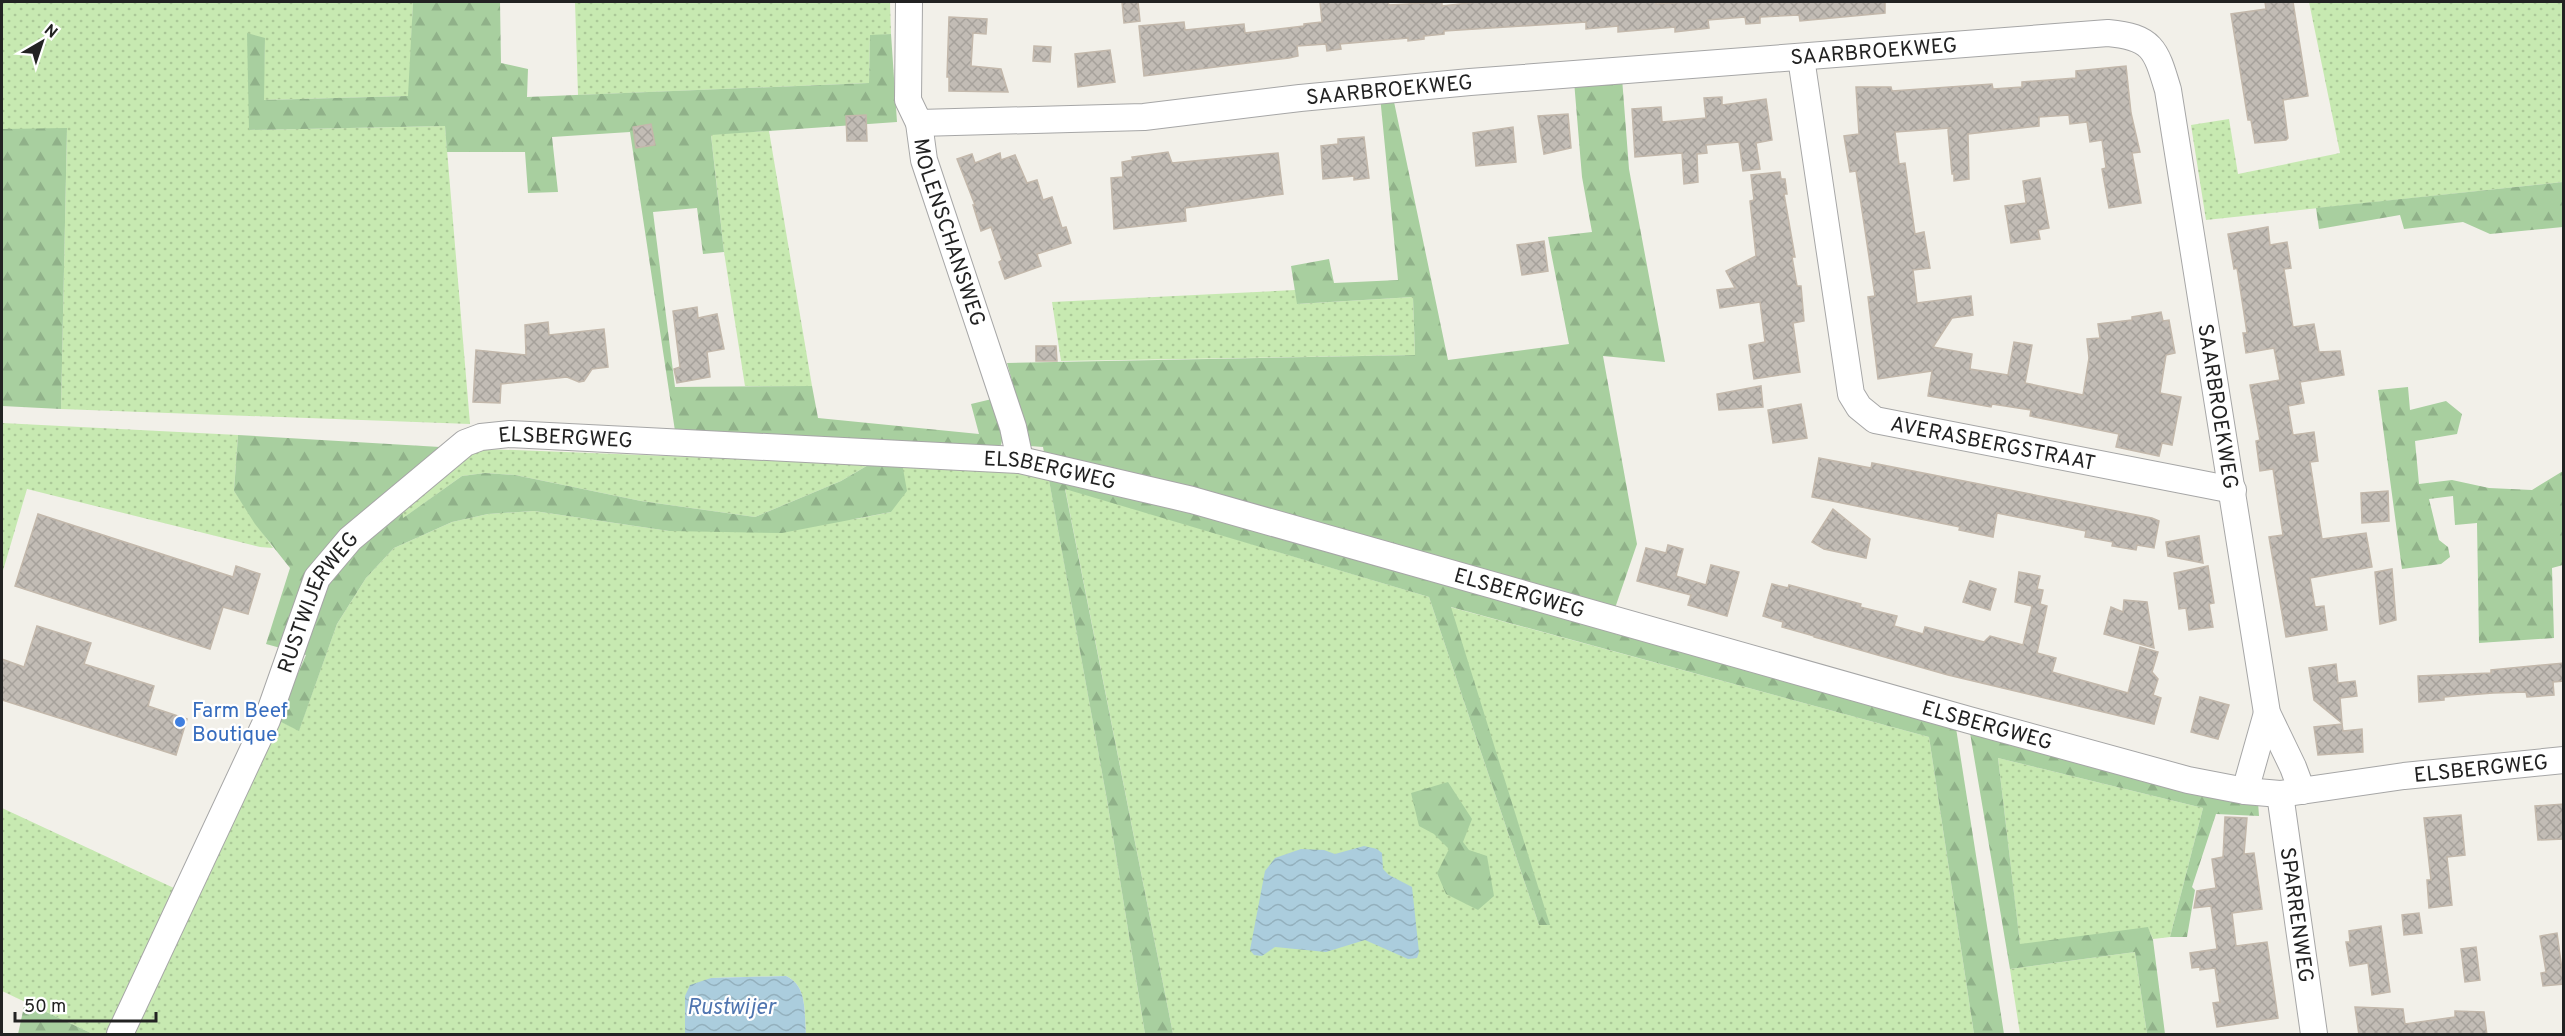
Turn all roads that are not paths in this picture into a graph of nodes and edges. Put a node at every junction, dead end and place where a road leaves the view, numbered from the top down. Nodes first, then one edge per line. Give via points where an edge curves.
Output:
1 (909, 2) edge
2 (1801, 58) junction
3 (919, 123) junction
4 (465, 443) joint
5 (1020, 460) junction
6 (2232, 490) junction
7 (2267, 713) junction
8 (2564, 760) edge
9 (2245, 791) junction
10 (2291, 793) junction
11 (120, 1035) edge
12 (2314, 1035) edge

1 - 3 street, MOLENSCHANSWEG via 908,100
2 - 3 street, SAARBROEKWEG via 1470,82 1144,117
2 - 6 street, AVERASBERGSTRAAT via 1851,394 1859,407 1875,420
2 - 6 street, SAARBROEKWEG via 2108,33 2132,35 2148,44 2160,63 2168,90
3 - 5 street, MOLENSCHANSWEG via 924,160 1013,427
4 - 5 street, ELSBERGWEG via 481,436 510,434
4 - 11 street, RUSTWIJERWEG via 350,539 317,578 267,720
5 - 9 street, ELSBERGWEG via 1192,500 1957,717 2188,780
6 - 7 street, SAARBROEKWEG
7 - 9 street, SAARBROEKWEG
7 - 10 street, SAARBROEKWEG via 2294,767
8 - 10 street, ELSBERGWEG via 2404,776
9 - 10 street, ELSBERGWEG
10 - 12 street, SPARRENWEG

